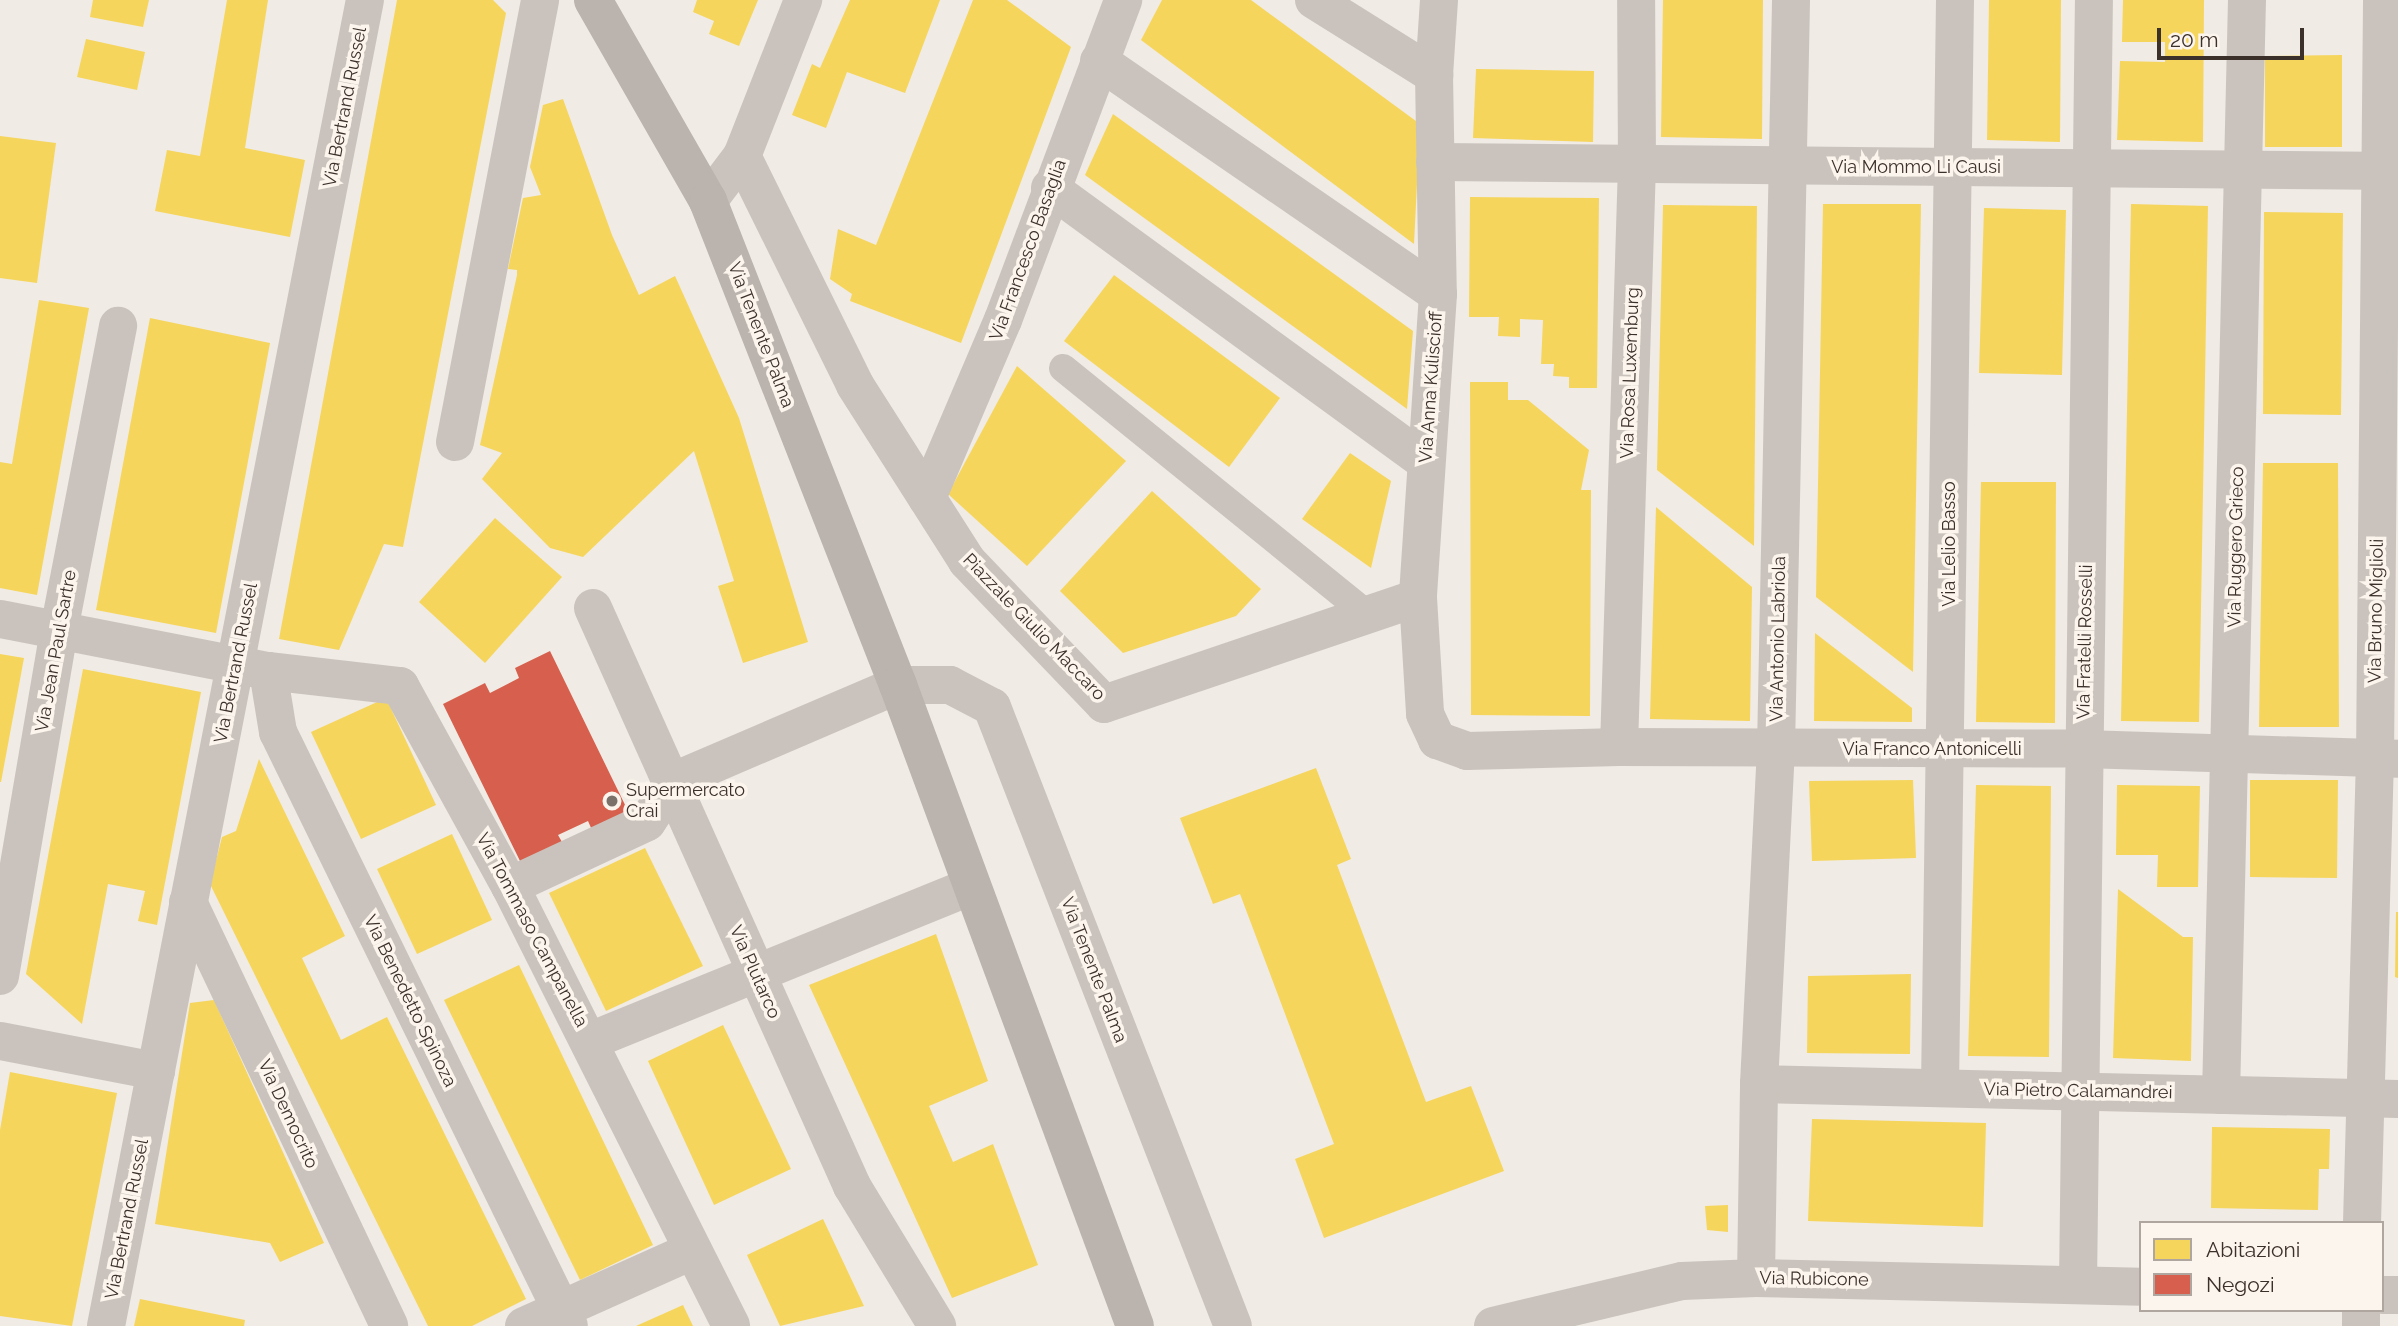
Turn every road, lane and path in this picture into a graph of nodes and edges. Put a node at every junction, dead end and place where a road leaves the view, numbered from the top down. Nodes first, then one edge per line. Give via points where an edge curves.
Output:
1 (365, 0) edge
2 (540, 0) edge
3 (593, 0) edge
4 (803, 0) edge
5 (1123, 0) edge
6 (1439, 0) edge
7 (1636, 0) edge
8 (1791, 0) edge
9 (1955, 0) edge
10 (2094, 0) edge
11 (2247, 0) edge
12 (2382, 0) edge
13 (1336, 7) edge
14 (1099, 61) junction
15 (1434, 75) junction
16 (742, 156) junction
17 (1435, 162) junction
18 (1637, 165) junction
19 (1787, 166) junction
20 (1952, 167) junction
21 (2091, 169) junction
22 (2244, 170) junction
23 (2390, 171) edge
24 (1050, 188) junction
25 (708, 201) junction
26 (1438, 294) junction
27 (118, 326) dead end
28 (1063, 368) dead end
29 (454, 442) dead end
30 (1426, 462) junction
31 (927, 498) junction
32 (1418, 598) junction
33 (593, 608) dead end
34 (1368, 615) junction
35 (0, 619) edge
36 (59, 630) junction
37 (252, 668) junction
38 (898, 685) junction
39 (1619, 747) junction
40 (1776, 749) junction
41 (1947, 749) junction
42 (2084, 749) junction
43 (1467, 751) joint
44 (2232, 752) junction
45 (2386, 759) edge
46 (674, 781) junction
47 (510, 886) junction
48 (972, 886) junction
49 (188, 902) junction
50 (755, 975) junction
51 (0, 976) edge
52 (0, 1041) edge
53 (590, 1041) junction
54 (156, 1070) junction
55 (1759, 1084) junction
56 (1940, 1088) junction
57 (2078, 1091) junction
58 (2221, 1095) junction
59 (2381, 1098) edge
60 (2362, 1221) edge
61 (692, 1251) junction
62 (1756, 1278) junction
63 (2078, 1285) junction
64 (2139, 1287) edge
65 (565, 1317) edge
66 (1503, 1325) edge
67 (106, 1326) edge
68 (389, 1326) edge
69 (524, 1326) edge
70 (731, 1326) edge
71 (937, 1326) edge
72 (1135, 1326) edge
73 (1233, 1326) edge

1 - 37 street, Via Bertrand Russel
2 - 29 street
3 - 25 main road, Via Tenente Palma
4 - 16 street
5 - 14 street, Via Francesco Basaglia
6 - 15 street, Via Anna Kuliscioff
7 - 18 street, Via Rosa Luxemburg
8 - 19 street, Via Antonio Labriola
9 - 20 street, Via Lelio Basso
10 - 21 street, Via Fratelli Rosselli
11 - 22 street, Via Ruggero Grieco
12 - 23 street, Via Bruno Miglioli
13 - 15 street
14 - 24 street, Via Francesco Basaglia
14 - 26 street
15 - 17 street, Via Anna Kuliscioff
16 - 25 street
16 - 31 street, Piazzale Giulio Maccaro via 855,385
17 - 18 street, Via Mommo Li Causi
17 - 26 street, Via Anna Kuliscioff
18 - 19 street, Via Mommo Li Causi
18 - 39 street, Via Rosa Luxemburg
19 - 20 street, Via Mommo Li Causi
19 - 40 street, Via Antonio Labriola
20 - 21 street, Via Mommo Li Causi
20 - 41 street, Via Lelio Basso
21 - 22 street, Via Mommo Li Causi
21 - 42 street, Via Fratelli Rosselli
22 - 23 street, Via Mommo Li Causi
22 - 44 street, Via Ruggero Grieco
23 - 45 street, Via Bruno Miglioli
24 - 30 street
24 - 31 street, Via Francesco Basaglia via 1003,320
25 - 38 main road, Via Tenente Palma
26 - 30 street, Via Anna Kuliscioff
27 - 36 street, Via Jean Paul Sartre
28 - 34 lane
30 - 32 street, Via Anna Kuliscioff
31 - 34 street, Piazzale Giulio Maccaro via 967,561 1104,704
32 - 34 street, Piazzale Giulio Maccaro
32 - 43 street, Via Anna Kuliscioff via 1425,713 1437,740
33 - 46 street, Via Plutarco
35 - 36 street
36 - 37 street
36 - 51 street, Via Jean Paul Sartre
37 - 47 street, Via Tommaso Campanella via 400,686
37 - 49 street, Via Bertrand Russel
37 - 65 street, Via Benedetto Spinoza via 278,732
38 - 46 street
38 - 48 main road, Via Tenente Palma
38 - 73 street, Via Tenente Palma via 950,685 992,707
39 - 40 street, Via Franco Antonicelli
39 - 43 street, Via Franco Antonicelli
40 - 41 street, Via Franco Antonicelli
40 - 55 street, Via Antonio Labriola
41 - 42 street, Via Franco Antonicelli
41 - 56 street, Via Lelio Basso
42 - 44 street, Via Franco Antonicelli
42 - 57 street, Via Fratelli Rosselli
44 - 45 street, Via Franco Antonicelli
44 - 58 street, Via Ruggero Grieco
45 - 59 street, Via Bruno Miglioli
46 - 47 street via 647,822
46 - 50 street, Via Plutarco
47 - 53 street, Via Tommaso Campanella
48 - 50 street
48 - 72 main road, Via Tenente Palma
49 - 54 street, Via Bertrand Russel
49 - 68 street, Via Democrito
50 - 53 street
50 - 71 street, Via Plutarco via 852,1186
52 - 54 street
53 - 61 street, Via Tommaso Campanella
54 - 67 street, Via Bertrand Russel
55 - 56 street, Via Pietro Calamandrei
55 - 62 street, Via Antonio Labriola
56 - 57 street, Via Pietro Calamandrei
57 - 58 street, Via Pietro Calamandrei
57 - 63 street, Via Fratelli Rosselli
58 - 59 street, Via Pietro Calamandrei
59 - 60 street, Via Bruno Miglioli
61 - 65 street
61 - 70 street, Via Tommaso Campanella
62 - 63 street, Via Rubicone
62 - 66 street, Via Rubicone via 1682,1281
63 - 64 street, Via Rubicone
65 - 69 street

